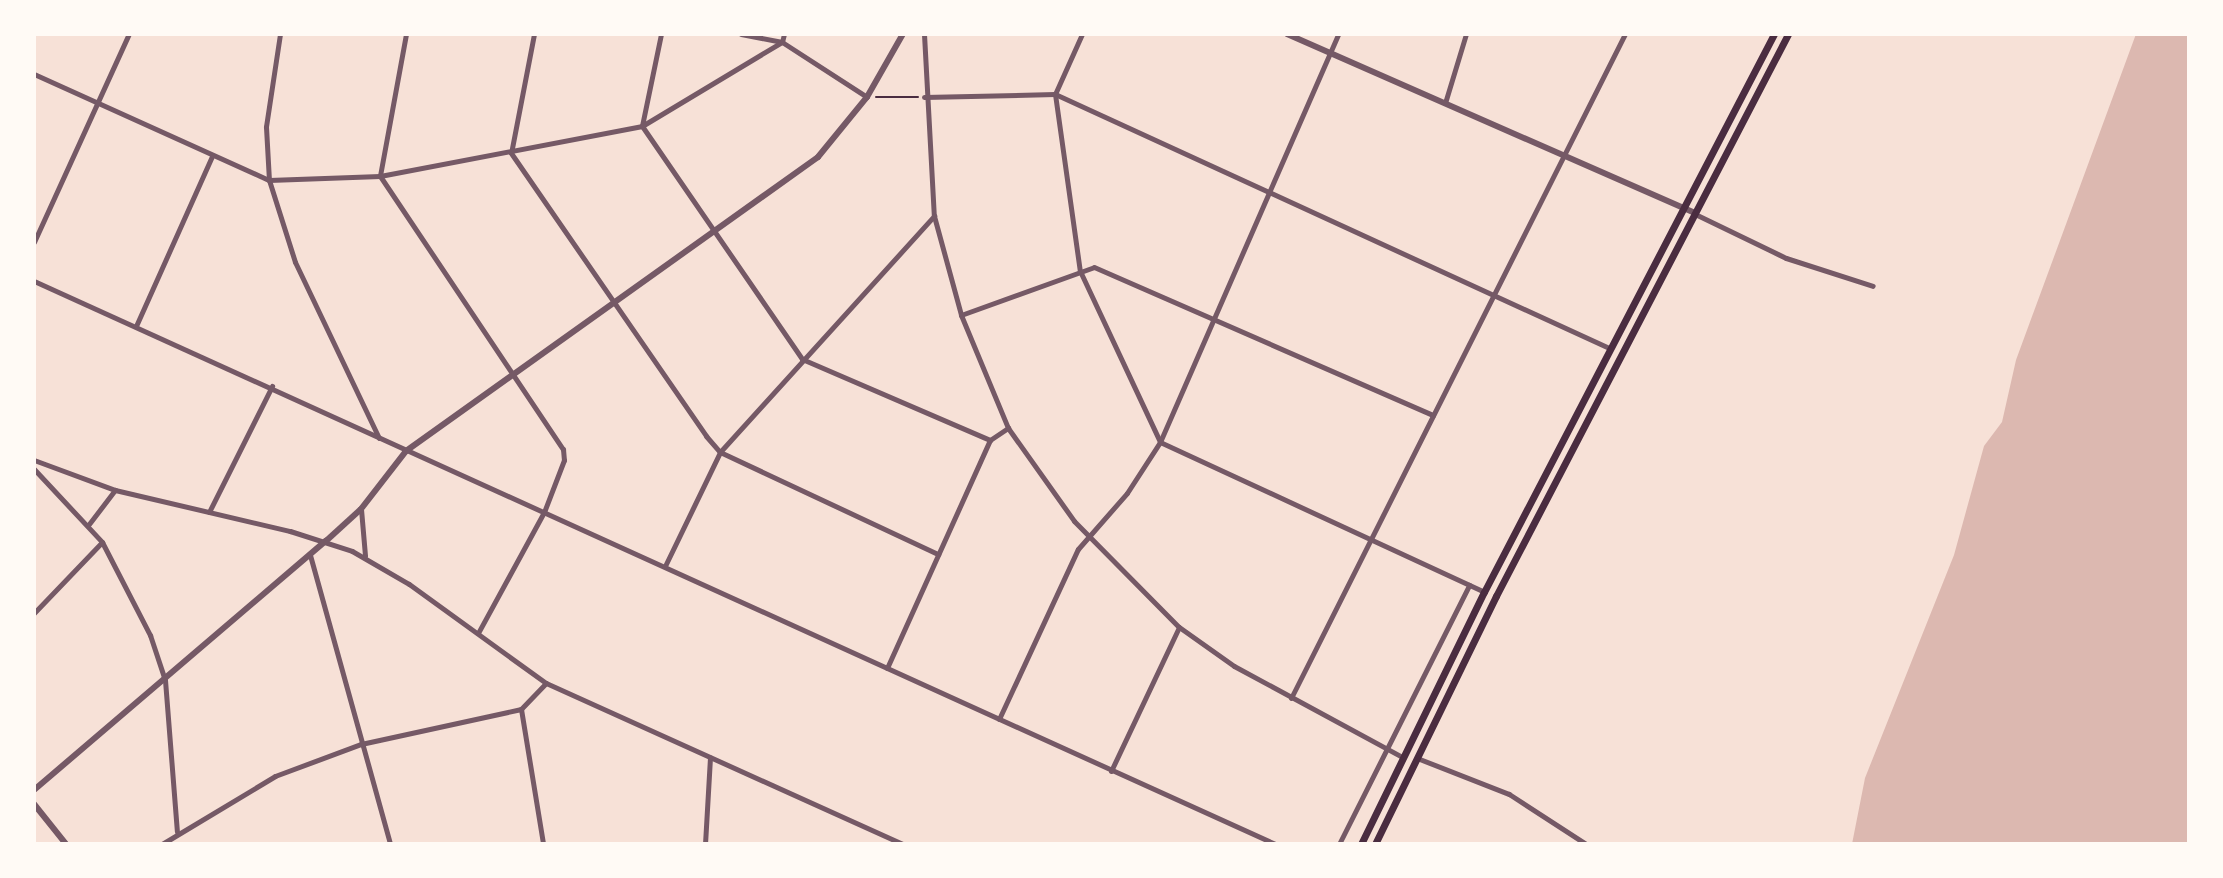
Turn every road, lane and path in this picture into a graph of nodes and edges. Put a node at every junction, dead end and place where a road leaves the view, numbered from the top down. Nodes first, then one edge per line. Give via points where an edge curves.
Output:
1 (129, 34) edge
2 (280, 34) edge
3 (406, 34) edge
4 (534, 34) edge
5 (661, 34) edge
6 (741, 34) edge
7 (784, 34) edge
8 (903, 34) edge
9 (924, 34) edge
10 (1082, 34) edge
11 (1287, 34) edge
12 (1338, 34) edge
13 (1466, 34) edge
14 (1625, 34) edge
15 (1774, 34) edge
16 (1788, 34) edge
17 (782, 42) junction
18 (1333, 54) junction
19 (34, 74) edge
20 (1055, 94) junction
21 (867, 97) junction
22 (924, 97) junction
23 (1445, 103) junction
24 (98, 104) junction
25 (642, 126) junction
26 (511, 153) junction
27 (1566, 155) junction
28 (212, 156) junction
29 (380, 176) junction
30 (269, 180) junction
31 (1271, 190) junction
32 (1683, 207) junction
33 (1694, 213) junction
34 (934, 216) junction
35 (714, 233) junction
36 (34, 242) edge
37 (1080, 271) junction
38 (34, 281) edge
39 (1873, 286) dead end
40 (1493, 295) junction
41 (613, 303) junction
42 (961, 315) junction
43 (1215, 319) junction
44 (136, 326) junction
45 (1609, 348) junction
46 (802, 359) junction
47 (512, 374) junction
48 (272, 386) junction
49 (1433, 415) junction
50 (1008, 428) junction
51 (379, 439) junction
52 (990, 440) junction
53 (1160, 442) junction
54 (406, 451) junction
55 (720, 452) junction
56 (34, 460) edge
57 (34, 469) edge
58 (115, 490) junction
59 (361, 509) junction
60 (209, 512) junction
61 (544, 512) junction
62 (89, 524) junction
63 (1088, 536) junction
64 (1373, 537) junction
65 (326, 541) junction
66 (102, 542) junction
67 (938, 554) junction
68 (310, 555) junction
69 (365, 557) junction
70 (665, 566) junction
71 (1469, 585) junction
72 (1484, 592) junction
73 (34, 613) edge
74 (1179, 627) junction
75 (478, 633) junction
76 (887, 668) junction
77 (165, 680) junction
78 (546, 683) junction
79 (1291, 698) junction
80 (521, 709) junction
81 (999, 719) junction
82 (361, 744) junction
83 (1386, 749) junction
84 (710, 757) junction
85 (1402, 757) junction
86 (1415, 758) junction
87 (1111, 771) junction
88 (34, 790) edge
89 (34, 804) edge
90 (177, 832) junction
91 (66, 844) edge
92 (162, 844) edge
93 (390, 844) edge
94 (543, 844) edge
95 (705, 844) edge
96 (903, 844) edge
97 (1275, 844) edge
98 (1339, 844) edge
99 (1361, 844) edge
100 (1375, 844) edge
101 (1586, 844) edge

1 - 24 street
2 - 30 street via 266,127
3 - 29 street
4 - 26 street
5 - 25 street
6 - 17 street
7 - 17 street
8 - 21 street
9 - 22 street
10 - 20 street
11 - 18 street
12 - 18 street
13 - 23 street
14 - 27 street
15 - 32 main road
16 - 33 main road
17 - 21 street
17 - 25 street
18 - 23 street
18 - 31 street
19 - 24 street
20 - 22 street
20 - 31 street
20 - 37 street
21 - 22 path
21 - 35 street via 818,157
22 - 34 street
23 - 27 street
24 - 28 street
24 - 36 street
25 - 26 street
25 - 35 street
26 - 29 street
26 - 41 street
27 - 32 street
27 - 40 street
28 - 30 street
28 - 44 street
29 - 30 street
29 - 47 street
30 - 51 street via 295,262
31 - 40 street
31 - 43 street
32 - 33 street
32 - 45 main road
33 - 39 street via 1786,258
33 - 86 main road
34 - 42 street
34 - 46 street
35 - 41 street
35 - 46 street
37 - 42 street
37 - 43 street via 1094,267
37 - 53 street
38 - 44 street
40 - 45 street
40 - 49 street
41 - 47 street
41 - 55 street
42 - 50 street
43 - 49 street
43 - 53 street
44 - 48 street
45 - 72 main road
46 - 52 street
46 - 55 street
47 - 54 street
47 - 61 street via 563,449 564,460
48 - 51 street
48 - 60 street
49 - 64 street
50 - 52 street
50 - 63 street
51 - 54 street
52 - 67 street
53 - 63 street via 1127,493
53 - 64 street
54 - 59 street
54 - 61 street
55 - 67 street
55 - 70 street
56 - 58 street
57 - 62 street
58 - 60 street
58 - 62 street
59 - 65 street
59 - 69 street
60 - 65 street
61 - 70 street
61 - 75 street
62 - 66 street
63 - 74 street
63 - 81 street
64 - 71 street
64 - 79 street
65 - 68 street
65 - 69 street
66 - 73 street
66 - 77 street via 135,601
67 - 76 street
68 - 77 street
68 - 82 street
69 - 75 street
70 - 76 street
71 - 72 street
71 - 83 street
72 - 85 main road
74 - 79 street
74 - 87 street
75 - 78 street
76 - 81 street
77 - 88 street
77 - 90 street
78 - 80 street
78 - 84 street
79 - 83 street
80 - 82 street
80 - 94 street
81 - 87 street
82 - 90 street via 275,776
82 - 93 street
83 - 85 street
83 - 98 street
84 - 95 street
84 - 96 street
85 - 99 main road
86 - 100 main road
86 - 101 street via 1509,794
87 - 97 street
89 - 91 street
90 - 92 street

